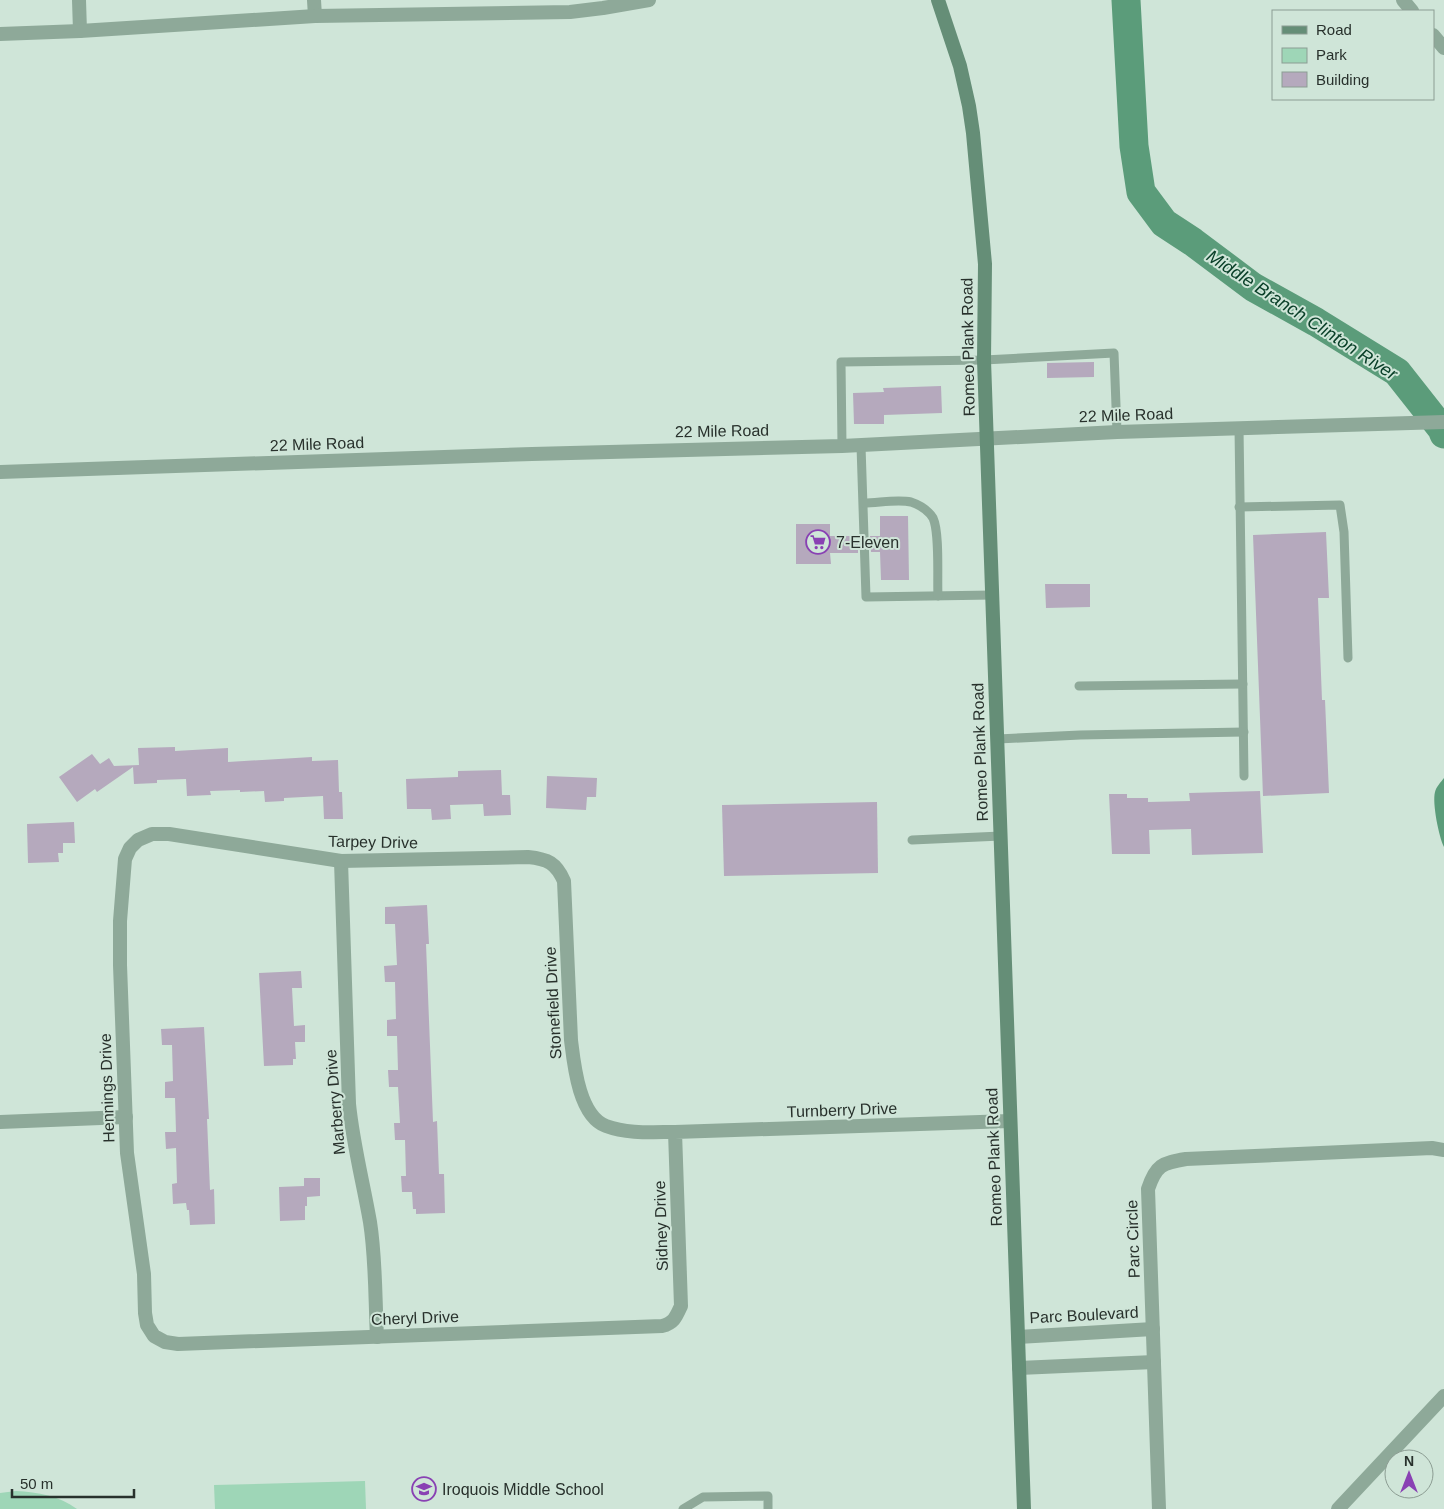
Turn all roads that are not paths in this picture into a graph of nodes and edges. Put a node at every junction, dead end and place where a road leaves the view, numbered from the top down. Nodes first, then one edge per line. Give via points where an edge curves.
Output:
1 (79, 0) edge
2 (314, 0) edge
3 (649, 0) edge
4 (938, 0) edge
5 (1403, 0) edge
6 (1411, 10) edge
7 (315, 16) junction
8 (80, 31) junction
9 (0, 34) edge
10 (1434, 36) edge
11 (1444, 48) edge
12 (984, 360) junction
13 (1444, 422) edge
14 (1239, 428) junction
15 (1117, 432) junction
16 (987, 439) junction
17 (842, 446) junction
18 (861, 446) junction
19 (0, 472) edge
20 (864, 503) junction
21 (1240, 507) junction
22 (993, 595) junction
23 (938, 596) junction
24 (1348, 658) dead end
25 (1242, 684) junction
26 (1079, 686) dead end
27 (1244, 732) junction
28 (998, 739) junction
29 (1244, 776) dead end
30 (1001, 836) junction
31 (138, 840) joint
32 (912, 840) dead end
33 (340, 862) junction
34 (551, 862) joint
35 (126, 1117) junction
36 (1010, 1121) junction
37 (0, 1122) edge
38 (675, 1132) junction
39 (1444, 1150) edge
40 (676, 1318) joint
41 (1153, 1329) junction
42 (154, 1336) joint
43 (377, 1337) junction
44 (1018, 1337) junction
45 (1154, 1362) junction
46 (1019, 1368) junction
47 (1444, 1396) edge
48 (684, 1509) edge
49 (768, 1509) edge
50 (1024, 1509) edge
51 (1159, 1509) edge
52 (1338, 1509) edge

1 - 8 street
2 - 7 street
3 - 7 street via 570,12
4 - 12 main road, Romeo Plank Road via 960,66 973,133 985,264
5 - 6 street
7 - 8 street
8 - 9 street
10 - 11 street
12 - 15 lane via 1114,353
12 - 16 main road, Romeo Plank Road
12 - 17 lane via 841,362
13 - 14 street, 22 Mile Road
14 - 15 street, 22 Mile Road
14 - 21 lane
15 - 16 street, 22 Mile Road
16 - 18 street, 22 Mile Road
16 - 22 main road, Romeo Plank Road
17 - 18 street, 22 Mile Road
17 - 19 street, 22 Mile Road
18 - 20 lane
20 - 23 lane via 909,502 927,510 936,530
20 - 23 lane via 866,597
21 - 24 lane via 1340,505 1344,532
21 - 25 lane
22 - 23 lane
22 - 28 main road, Romeo Plank Road
25 - 26 lane
25 - 27 lane
27 - 28 lane
27 - 29 lane
28 - 30 main road, Romeo Plank Road
30 - 32 lane
30 - 36 main road, Romeo Plank Road
31 - 33 street, Tarpey Drive via 152,834 169,834
31 - 35 street, Hennings Drive via 125,859 120,921
33 - 34 street, Tarpey Drive via 528,857
33 - 43 street, Marberry Drive via 349,1104 374,1254
34 - 38 street, Stonefield Drive via 564,881 570,1040 584,1102 597,1121 606,1126 634,1131
35 - 37 street
35 - 42 street, Hennings Drive via 130,1182 144,1274 145,1313 147,1325
36 - 38 street, Turnberry Drive
36 - 44 main road, Romeo Plank Road
38 - 40 street, Sidney Drive via 681,1296
39 - 41 street, Parc Circle via 1186,1159 1158,1167 1148,1188
40 - 43 street, Cheryl Drive via 662,1326
41 - 44 street, Parc Boulevard
41 - 45 street, Parc Circle
42 - 43 street, Cheryl Drive via 178,1344
44 - 46 main road, Romeo Plank Road
45 - 46 street
45 - 51 street, Parc Circle
46 - 50 main road, Romeo Plank Road
47 - 52 street
48 - 49 lane via 703,1497 768,1496

